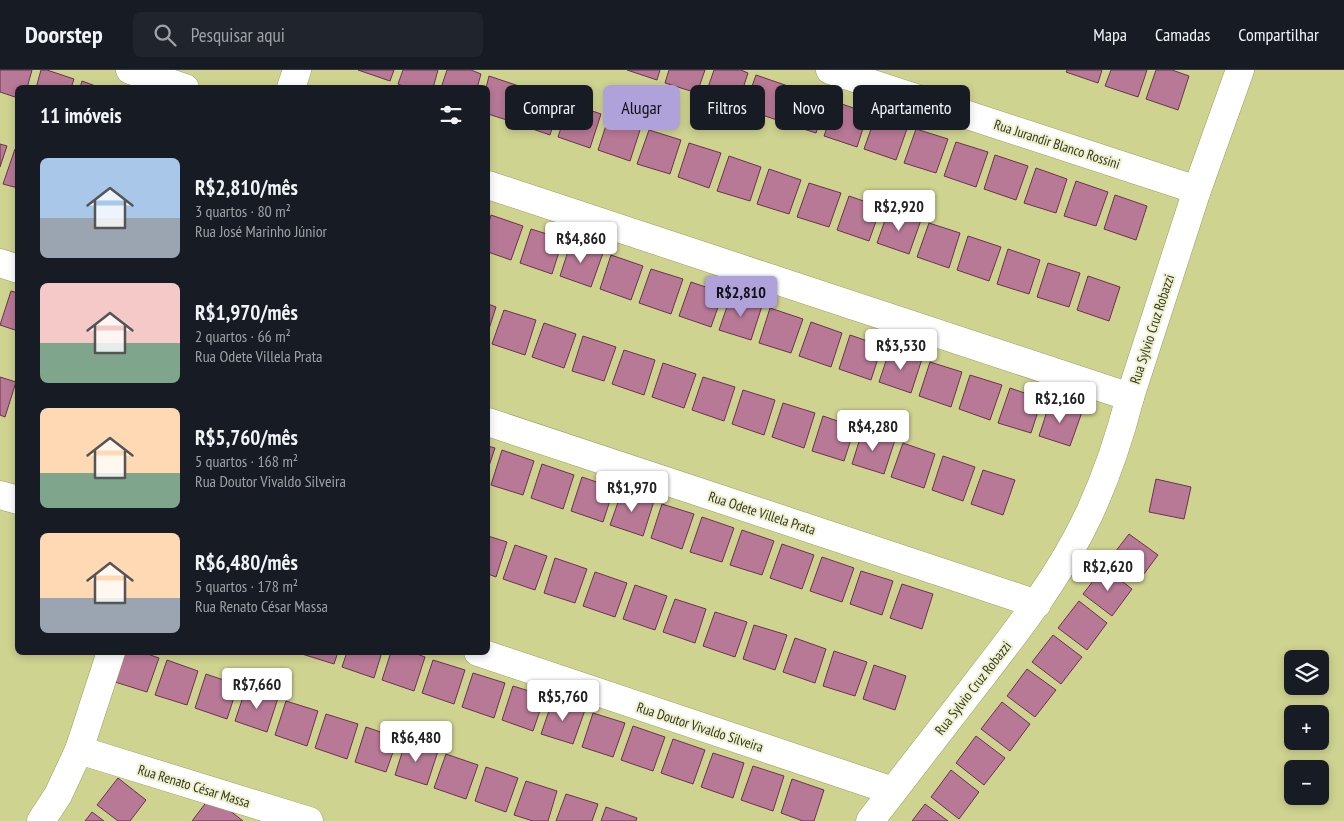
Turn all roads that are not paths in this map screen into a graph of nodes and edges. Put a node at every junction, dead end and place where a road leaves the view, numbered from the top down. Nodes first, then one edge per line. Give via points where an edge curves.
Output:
1 (130, 70) edge
2 (296, 70) edge
3 (830, 70) edge
4 (1240, 70) edge
5 (177, 85) edge
6 (292, 85) edge
7 (490, 187) edge
8 (1197, 190) junction
9 (0, 263) edge
10 (15, 268) edge
11 (1130, 397) junction
12 (490, 423) edge
13 (0, 495) edge
14 (15, 499) edge
15 (1037, 604) junction
16 (110, 655) edge
17 (487, 655) edge
18 (79, 750) junction
19 (893, 791) junction
20 (41, 821) edge
21 (309, 821) edge
22 (870, 821) edge

1 - 5 street
2 - 6 street
3 - 8 street, Rua Jurandir Blanco Rossini
4 - 8 street, Rua Sylvio Cruz Robazzi
7 - 11 street
8 - 11 street, Rua Sylvio Cruz Robazzi
9 - 10 street
11 - 15 street, Rua Sylvio Cruz Robazzi via 1090,512
12 - 15 street, Rua Odete Villela Prata
13 - 14 street
15 - 19 street, Rua Sylvio Cruz Robazzi
16 - 18 street
17 - 19 street, Rua Doutor Vivaldo Silveira
18 - 20 street via 58,795
18 - 21 street, Rua Renato César Massa
19 - 22 street, Rua Sylvio Cruz Robazzi

